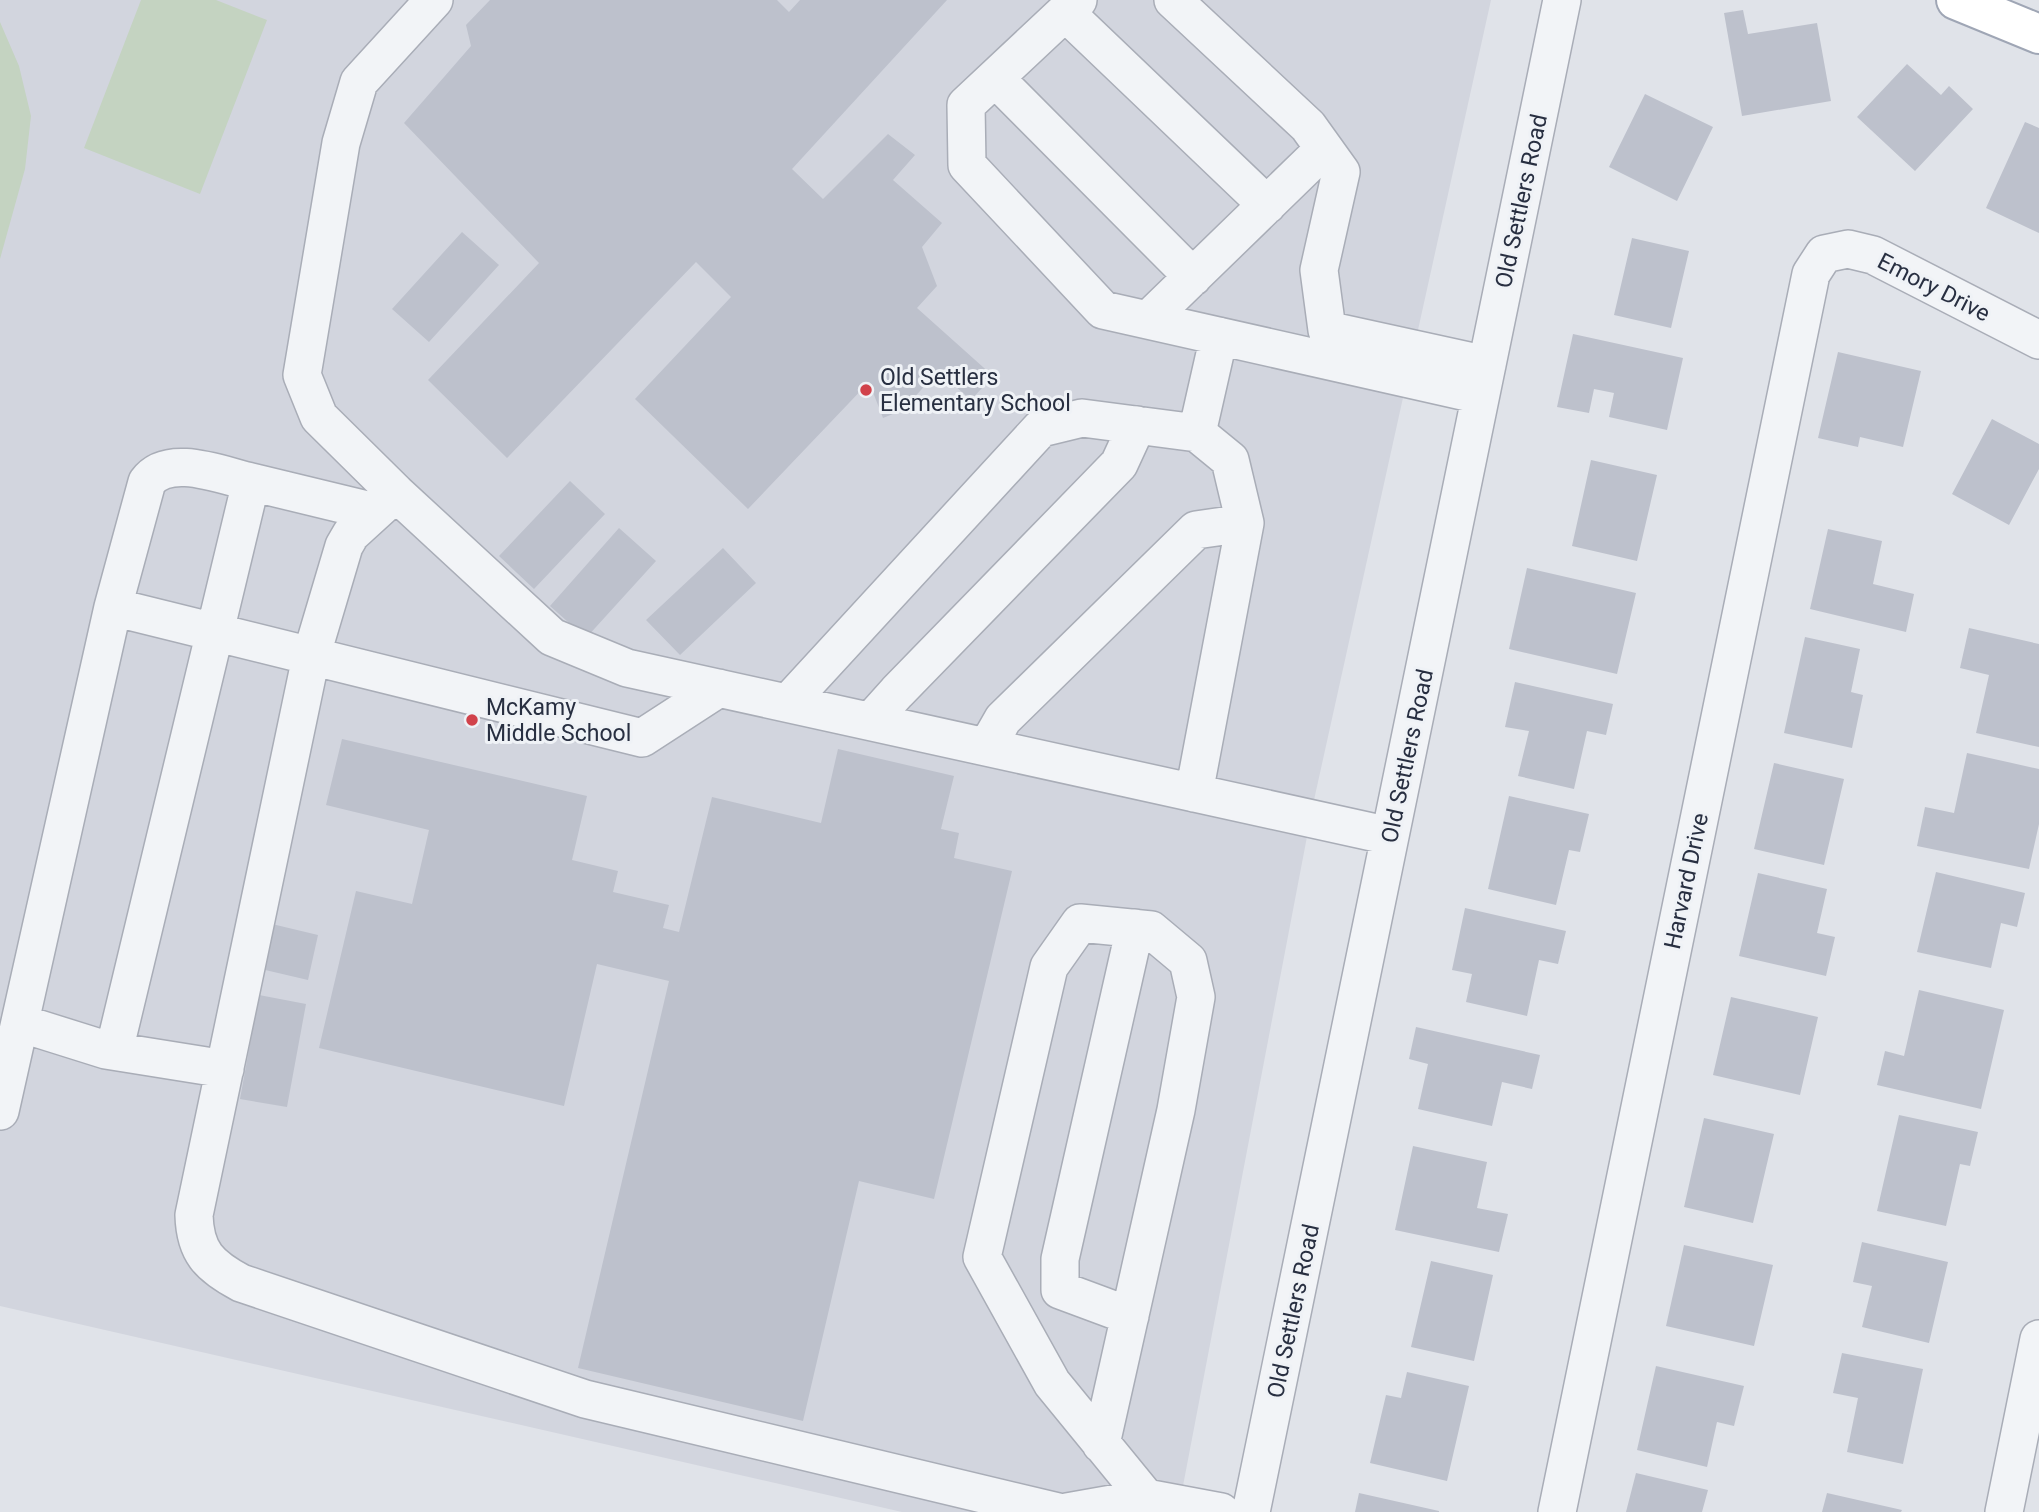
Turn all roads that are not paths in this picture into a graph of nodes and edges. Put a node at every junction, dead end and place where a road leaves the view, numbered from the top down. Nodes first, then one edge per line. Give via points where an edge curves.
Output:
1 (434, 0) edge
2 (1173, 0) edge
3 (1562, 0) edge
4 (1956, 0) edge
5 (1072, 6) edge
6 (2039, 34) edge
7 (996, 78) junction
8 (1324, 149) junction
9 (1267, 205) junction
10 (1824, 254) joint
11 (1193, 276) junction
12 (1148, 320) junction
13 (1219, 336) junction
14 (2039, 340) edge
15 (1484, 380) junction
16 (1137, 425) junction
17 (1197, 433) junction
18 (251, 482) junction
19 (385, 503) junction
20 (1245, 523) junction
21 (113, 607) junction
22 (214, 633) junction
23 (311, 657) junction
24 (719, 688) junction
25 (788, 703) junction
26 (871, 721) junction
27 (987, 747) junction
28 (1194, 793) junction
29 (1390, 836) junction
30 (1135, 928) junction
31 (20, 1023) junction
32 (114, 1051) junction
33 (225, 1069) junction
34 (0, 1111) edge
35 (1130, 1316) junction
36 (2039, 1339) edge
37 (2035, 1379) edge
38 (1101, 1444) junction
39 (1146, 1498) junction
40 (1058, 1512) edge
41 (1067, 1512) edge
42 (1221, 1512) edge
43 (1251, 1512) edge
44 (1556, 1512) edge
45 (2004, 1512) edge

1 - 19 street via 359,82 341,143 302,375 319,417
2 - 8 street via 1308,126
3 - 15 street, Old Settlers Road
4 - 6 main road
5 - 7 street
5 - 9 street
7 - 11 street
7 - 12 street via 966,105 967,165 1103,310
8 - 9 street
8 - 15 street via 1341,172 1319,270 1327,330
9 - 11 street
10 - 14 street, Emory Drive via 1848,249 1873,256
10 - 44 street, Harvard Drive via 1811,274
11 - 12 street
12 - 13 street
13 - 15 street
13 - 17 street
15 - 29 street, Old Settlers Road
16 - 17 street
16 - 25 street via 1082,418 1041,428
16 - 26 street via 1119,464
17 - 20 street via 1230,460
18 - 19 street
18 - 21 street via 171,466 152,475
18 - 22 street
19 - 23 street via 351,534 339,558
19 - 24 street via 552,637 627,668
20 - 27 street via 1196,530 1003,719
20 - 28 street
21 - 22 street
21 - 31 street
22 - 23 street
22 - 32 street
23 - 24 street via 642,738
23 - 33 street
24 - 25 street
25 - 26 street
26 - 27 street
27 - 28 street
28 - 29 street
29 - 43 street, Old Settlers Road
30 - 35 street via 1152,930 1188,961 1196,997
30 - 35 street via 1060,1259 1060,1290
30 - 38 street via 1080,923 1049,967 982,1257 1052,1383
31 - 32 street
31 - 34 street
32 - 33 street
33 - 40 street via 194,1215 201,1251 223,1274 585,1399
35 - 38 street
36 - 37 street
37 - 45 street
38 - 39 street
39 - 41 street
39 - 42 street

